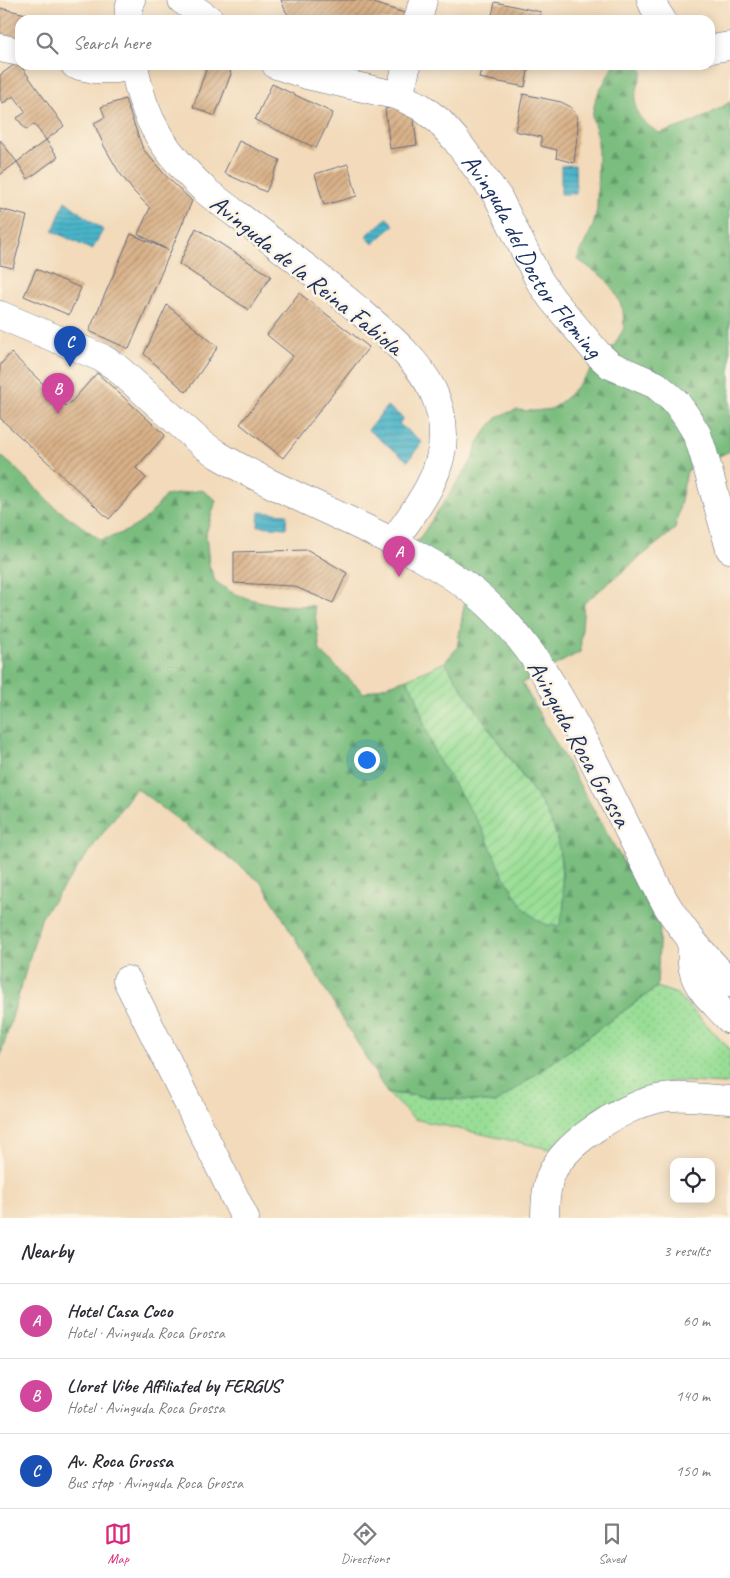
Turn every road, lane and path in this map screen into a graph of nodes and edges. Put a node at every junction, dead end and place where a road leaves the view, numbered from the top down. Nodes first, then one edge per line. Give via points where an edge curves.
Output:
1 (131, 0) edge
2 (182, 0) edge
3 (423, 0) edge
4 (651, 0) edge
5 (128, 15) edge
6 (203, 15) edge
7 (419, 15) edge
8 (659, 15) edge
9 (730, 46) edge
10 (0, 48) edge
11 (715, 48) edge
12 (15, 51) edge
13 (127, 70) edge
14 (292, 70) edge
15 (406, 70) edge
16 (399, 96) junction
17 (0, 315) edge
18 (392, 543) junction
19 (730, 549) edge
20 (692, 942) junction
21 (127, 980) dead end
22 (730, 983) edge
23 (730, 1020) edge
24 (730, 1100) edge
25 (245, 1218) edge
26 (545, 1218) edge

1 - 5 street
2 - 6 street
3 - 7 street
4 - 8 street
9 - 11 street
10 - 12 street
13 - 18 street, Avinguda de la Reina Fabiola via 152,126 191,178 373,322 408,356 433,391 443,435 439,462 426,493
14 - 16 street, Avinguda del Doctor Fleming
15 - 16 street
16 - 19 street, Avinguda del Doctor Fleming via 421,107 456,140 498,197 539,280 598,354 615,368 656,385 676,402 697,434
17 - 18 street, Avinguda Roca Grossa via 102,358 218,455
18 - 20 street, Avinguda Roca Grossa via 466,586 501,618 538,665 578,730 665,902
20 - 22 street, Avinguda Roca Grossa
20 - 23 street via 690,959 693,975
21 - 25 street
24 - 26 street via 658,1098 619,1114 572,1146 559,1161 550,1178

